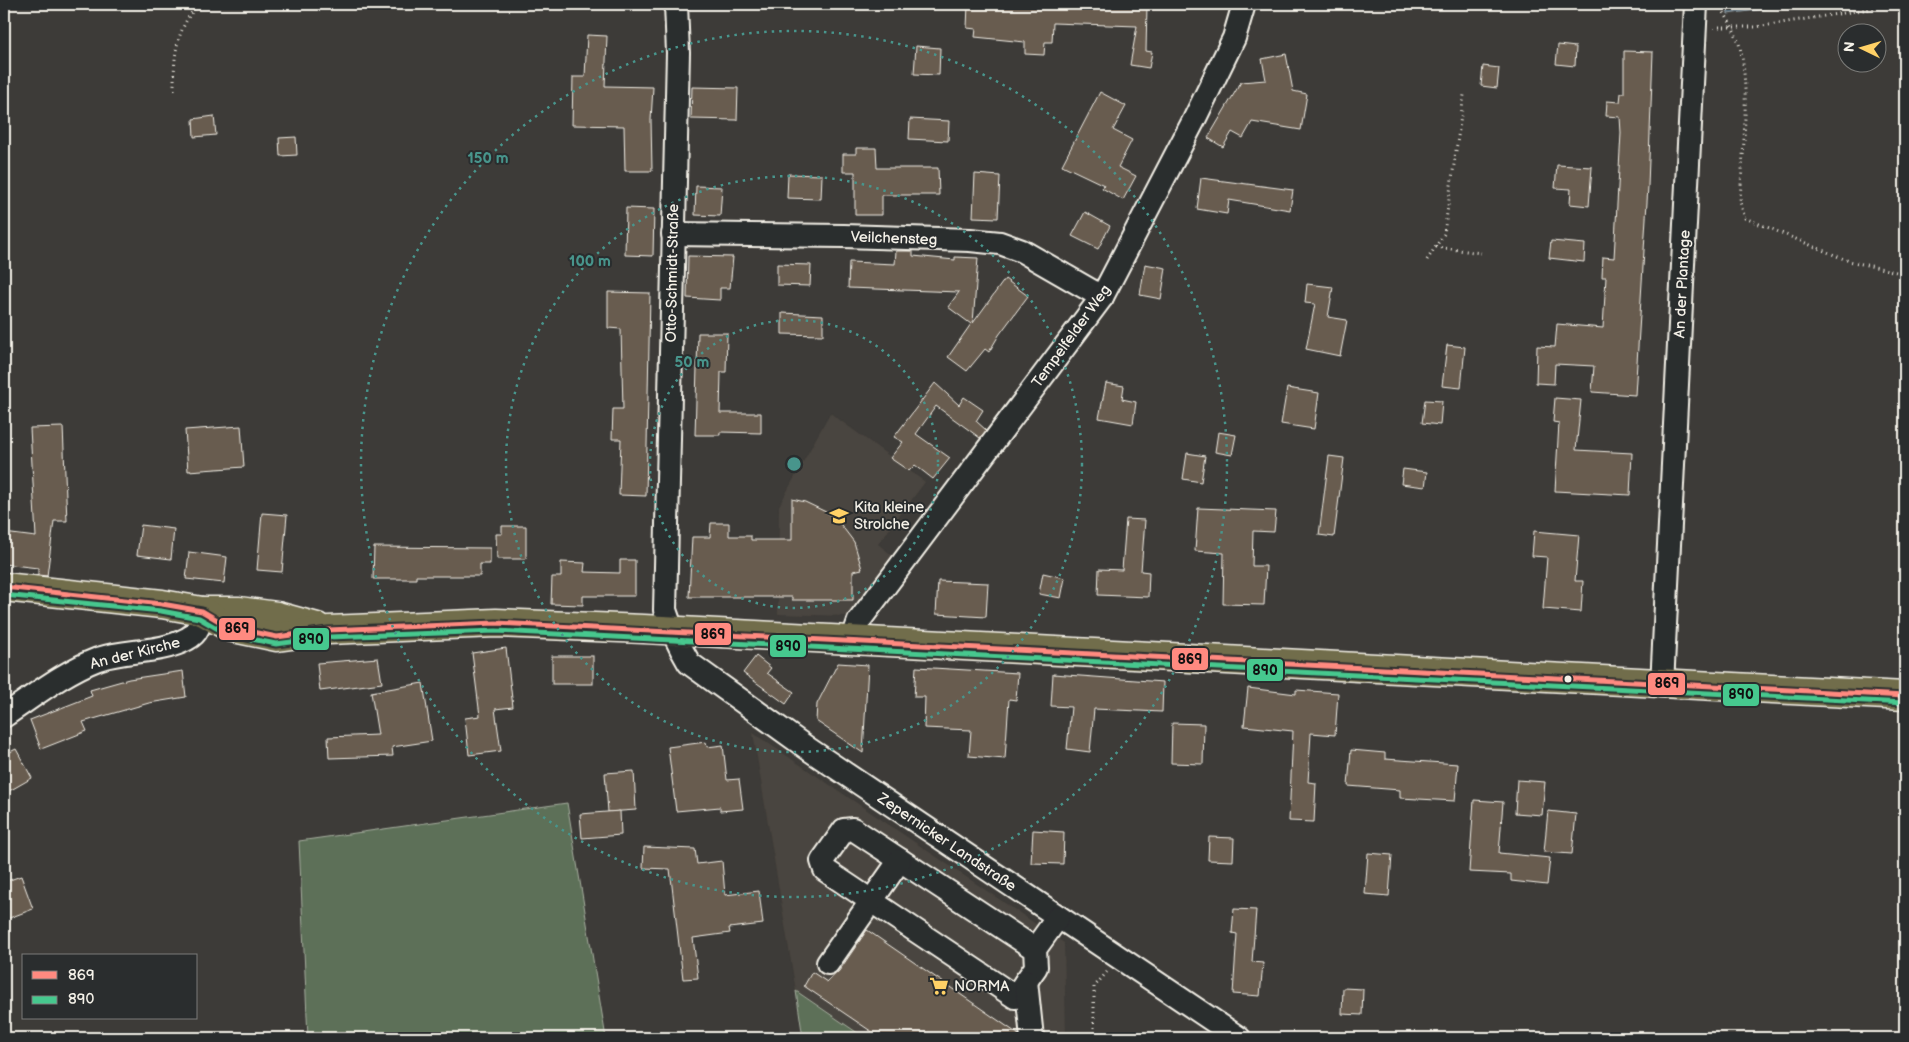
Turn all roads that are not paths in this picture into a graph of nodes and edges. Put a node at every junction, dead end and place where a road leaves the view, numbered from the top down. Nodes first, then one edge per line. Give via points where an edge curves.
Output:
1 (676, 4) edge
2 (1244, 4) edge
3 (1696, 4) edge
4 (673, 234) junction
5 (1102, 297) junction
6 (4, 587) edge
7 (202, 611) junction
8 (671, 631) junction
9 (852, 641) junction
10 (1662, 685) junction
11 (1905, 696) edge
12 (4, 716) edge
13 (900, 860) junction
14 (872, 901) junction
15 (1058, 917) junction
16 (1035, 949) junction
17 (828, 963) dead end
18 (1026, 981) junction
19 (1032, 1038) edge
20 (1239, 1038) edge

1 - 4 street, Otto-Schmidt-Straße via 678,53
2 - 5 street, Tempelfelder Weg via 1234,38
3 - 10 street, An der Plantage
4 - 5 street, Veilchensteg via 854,236 1000,243 1022,251
4 - 8 street, Otto-Schmidt-Straße via 665,610
5 - 9 street, Tempelfelder Weg via 859,621
6 - 7 main road
7 - 8 main road via 277,616 328,630 496,623
7 - 12 street, An der Kirche via 198,630 188,639 165,648 100,658 73,670
8 - 9 main road
8 - 15 street, Zepernicker Landstraße via 689,664 810,750
9 - 10 main road
10 - 11 main road
13 - 14 street
13 - 14 street via 853,829 844,830 822,860 825,870
13 - 16 street
14 - 17 street
14 - 18 street via 1015,997
15 - 16 street
15 - 20 street, Zepernicker Landstraße
16 - 18 street via 1036,967
18 - 19 street

